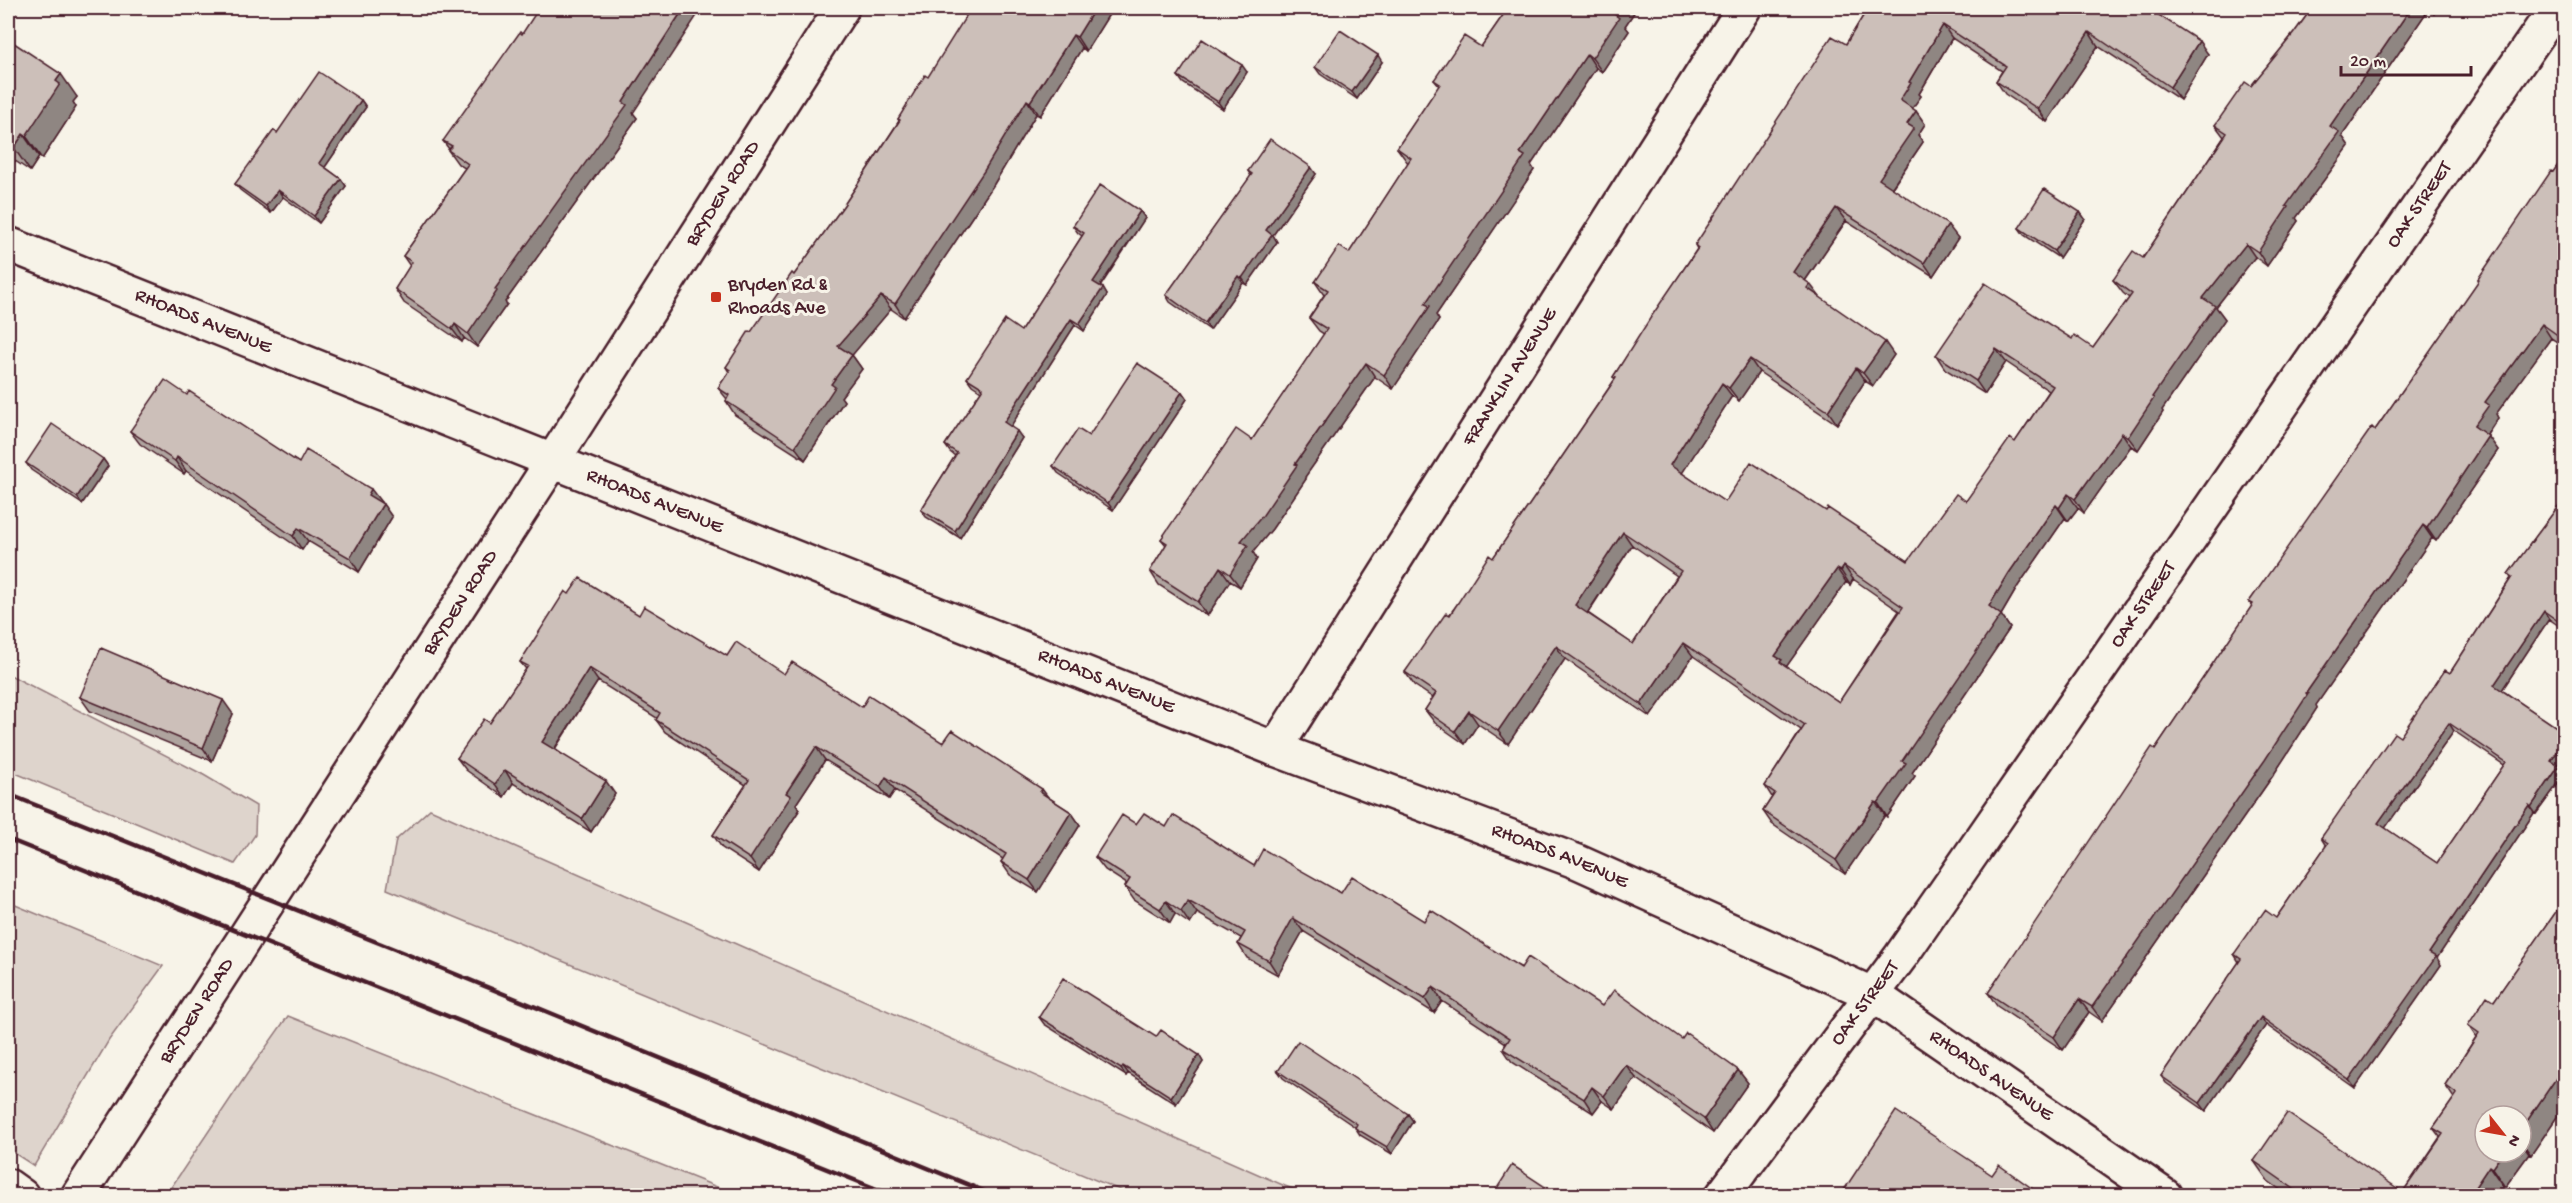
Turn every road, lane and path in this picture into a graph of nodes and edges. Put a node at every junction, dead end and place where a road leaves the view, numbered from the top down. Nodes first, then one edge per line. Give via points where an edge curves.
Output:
1 (842, 8) edge
2 (1744, 8) edge
3 (2556, 8) edge
4 (8, 244) edge
5 (552, 462) junction
6 (1275, 749) junction
7 (1872, 993) junction
8 (8, 1186) edge
9 (22, 1196) edge
10 (78, 1196) edge
11 (1722, 1196) edge
12 (2165, 1196) edge

1 - 5 street, BRYDEN ROAD
2 - 6 street, FRANKLIN AVENUE
3 - 7 street, OAK STREET
4 - 5 street, RHOADS AVENUE
5 - 6 street, RHOADS AVENUE
5 - 10 street, BRYDEN ROAD
6 - 7 street, RHOADS AVENUE via 1578,862
7 - 11 street, OAK STREET
7 - 12 street, RHOADS AVENUE
8 - 9 street

